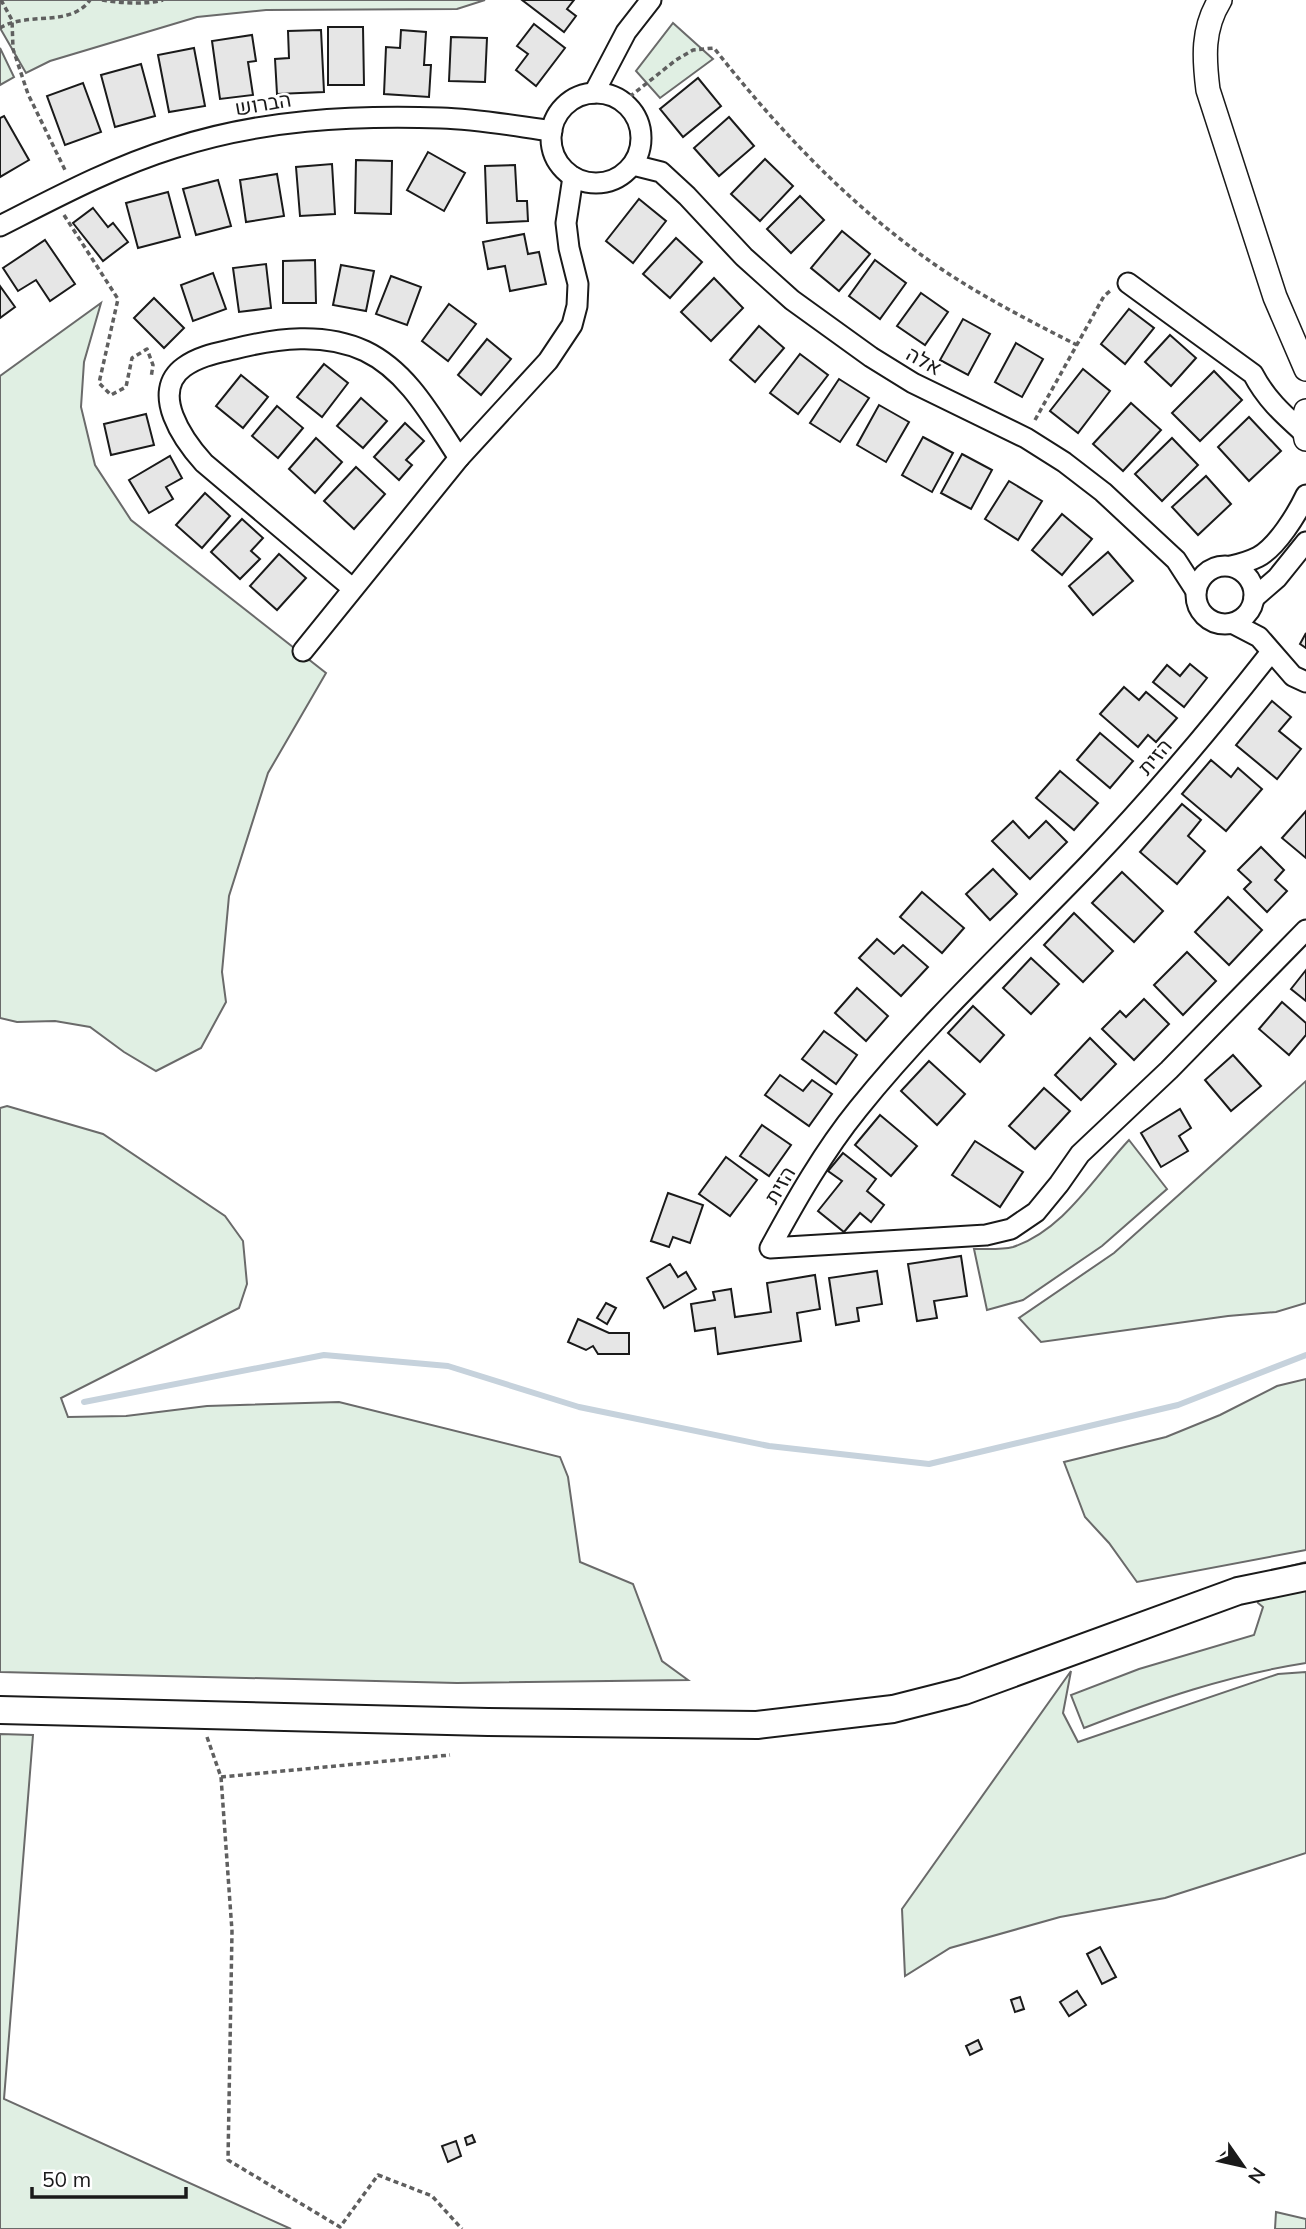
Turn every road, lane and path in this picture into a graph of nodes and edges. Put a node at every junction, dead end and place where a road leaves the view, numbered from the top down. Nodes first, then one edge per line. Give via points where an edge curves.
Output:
1 (1, 0) edge
2 (90, 0) edge
3 (102, 0) edge
4 (163, 0) edge
5 (651, 0) edge
6 (1220, 0) edge
7 (12, 20) junction
8 (0, 27) edge
9 (594, 93) junction
10 (624, 102) junction
11 (552, 131) junction
12 (633, 165) junction
13 (573, 177) junction
14 (75, 189) junction
15 (54, 199) junction
16 (0, 226) edge
17 (1128, 283) joint
18 (1077, 345) junction
19 (1306, 369) edge
20 (170, 403) junction
21 (1305, 428) edge
22 (1026, 438) junction
23 (459, 458) junction
24 (1306, 495) edge
25 (1306, 541) edge
26 (1231, 566) junction
27 (352, 588) junction
28 (1196, 591) junction
29 (1254, 598) junction
30 (1234, 624) junction
31 (303, 651) dead end
32 (1271, 652) junction
33 (1306, 682) edge
34 (1306, 930) edge
35 (1306, 1577) edge
36 (0, 1710) edge
37 (200, 1715) junction
38 (450, 1755) dead end
39 (220, 1777) junction
40 (339, 2228) edge
41 (462, 2229) edge

1 - 7 path
2 - 7 path via 70,16
3 - 4 path
5 - 9 street via 626,32
6 - 19 street via 1206,32 1208,90 1275,297
7 - 8 path
7 - 14 path via 13,49 28,94
9 - 10 street
9 - 11 street via 567,104
10 - 12 street via 640,128 640,150
10 - 18 path via 676,60 693,50 714,48 754,99 855,202 918,253 1012,312
11 - 13 street via 554,154
11 - 14 street, הברוש via 443,118 303,121 174,148
12 - 13 street via 607,182 592,184
12 - 22 street, אלה via 661,172 744,257 837,334 913,383
13 - 23 street via 566,223 578,284 572,325 548,361
14 - 15 street, הברוש
15 - 16 street, הברוש
15 - 20 path via 118,299 99,383 111,395 126,387 132,358 148,349 153,365 149,388
17 - 18 path via 1104,296
17 - 21 street via 1253,374 1275,407
18 - 22 path
20 - 23 street via 172,383 182,368 202,357 259,343 320,338 365,351 393,370 410,385
20 - 27 street via 173,420 187,445 204,463
22 - 28 street, אלה via 1064,462 1131,517 1176,560
23 - 27 street
24 - 26 street via 1267,551
25 - 29 street via 1277,578
26 - 28 street via 1212,568
26 - 29 street via 1246,575
27 - 31 street
28 - 30 street via 1195,601 1205,618
29 - 30 street via 1248,614
30 - 32 street via 1259,637
32 - 33 street via 1293,676
32 - 34 street, הזית via 1154,793 983,970 858,1109 770,1248 986,1236 1011,1228 1035,1212 1080,1154
35 - 37 main road via 1238,1591 964,1691 879,1711 757,1726
36 - 37 main road
37 - 39 path
38 - 39 path
39 - 40 path via 232,1931 228,2161
40 - 41 path via 378,2175 432,2196

